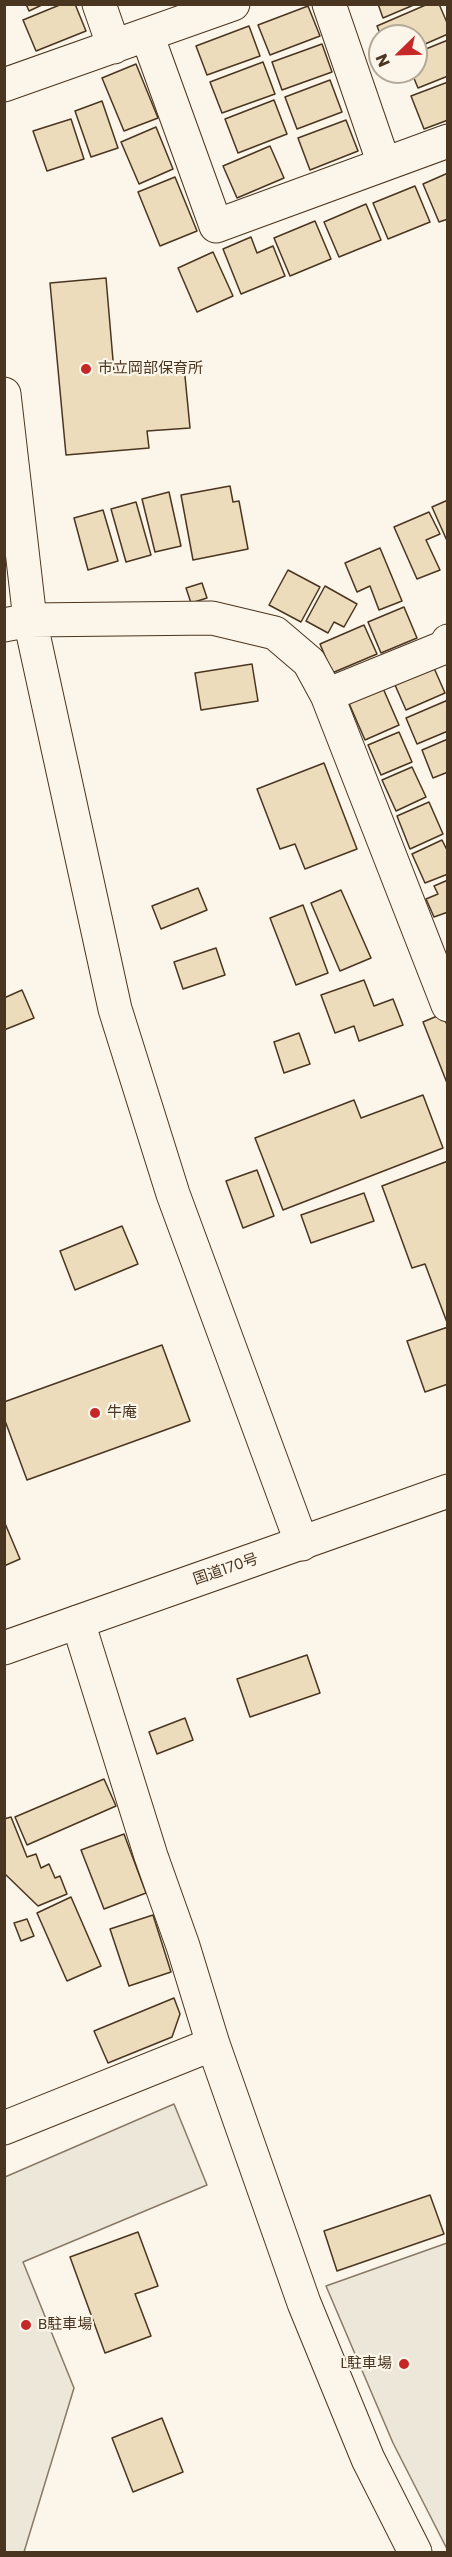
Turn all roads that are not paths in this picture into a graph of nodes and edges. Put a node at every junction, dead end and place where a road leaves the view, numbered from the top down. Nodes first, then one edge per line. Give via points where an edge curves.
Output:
1 (99, 4) edge
2 (233, 4) edge
3 (329, 4) edge
4 (147, 35) junction
5 (114, 47) junction
6 (4, 85) edge
7 (447, 141) edge
8 (384, 164) junction
9 (4, 394) edge
10 (17, 623) edge
11 (447, 641) edge
12 (327, 695) junction
13 (447, 1002) edge
14 (447, 1491) edge
15 (302, 1544) junction
16 (78, 1622) junction
17 (4, 1648) edge
18 (213, 2044) junction
19 (4, 2128) edge
20 (415, 2553) edge

1 - 5 main road
2 - 4 main road
3 - 8 main road
4 - 5 main road
4 - 8 main road via 216,225
5 - 6 main road
7 - 8 main road
9 - 10 main road
10 - 12 main road via 212,618 275,633 309,662
10 - 15 main road via 115,1009 173,1194
11 - 12 main road via 445,647
12 - 13 main road
14 - 15 main road, 国道170号
15 - 16 main road, 国道170号
16 - 17 main road, 国道170号
16 - 18 main road
18 - 19 main road
18 - 20 main road via 304,2302 368,2459

